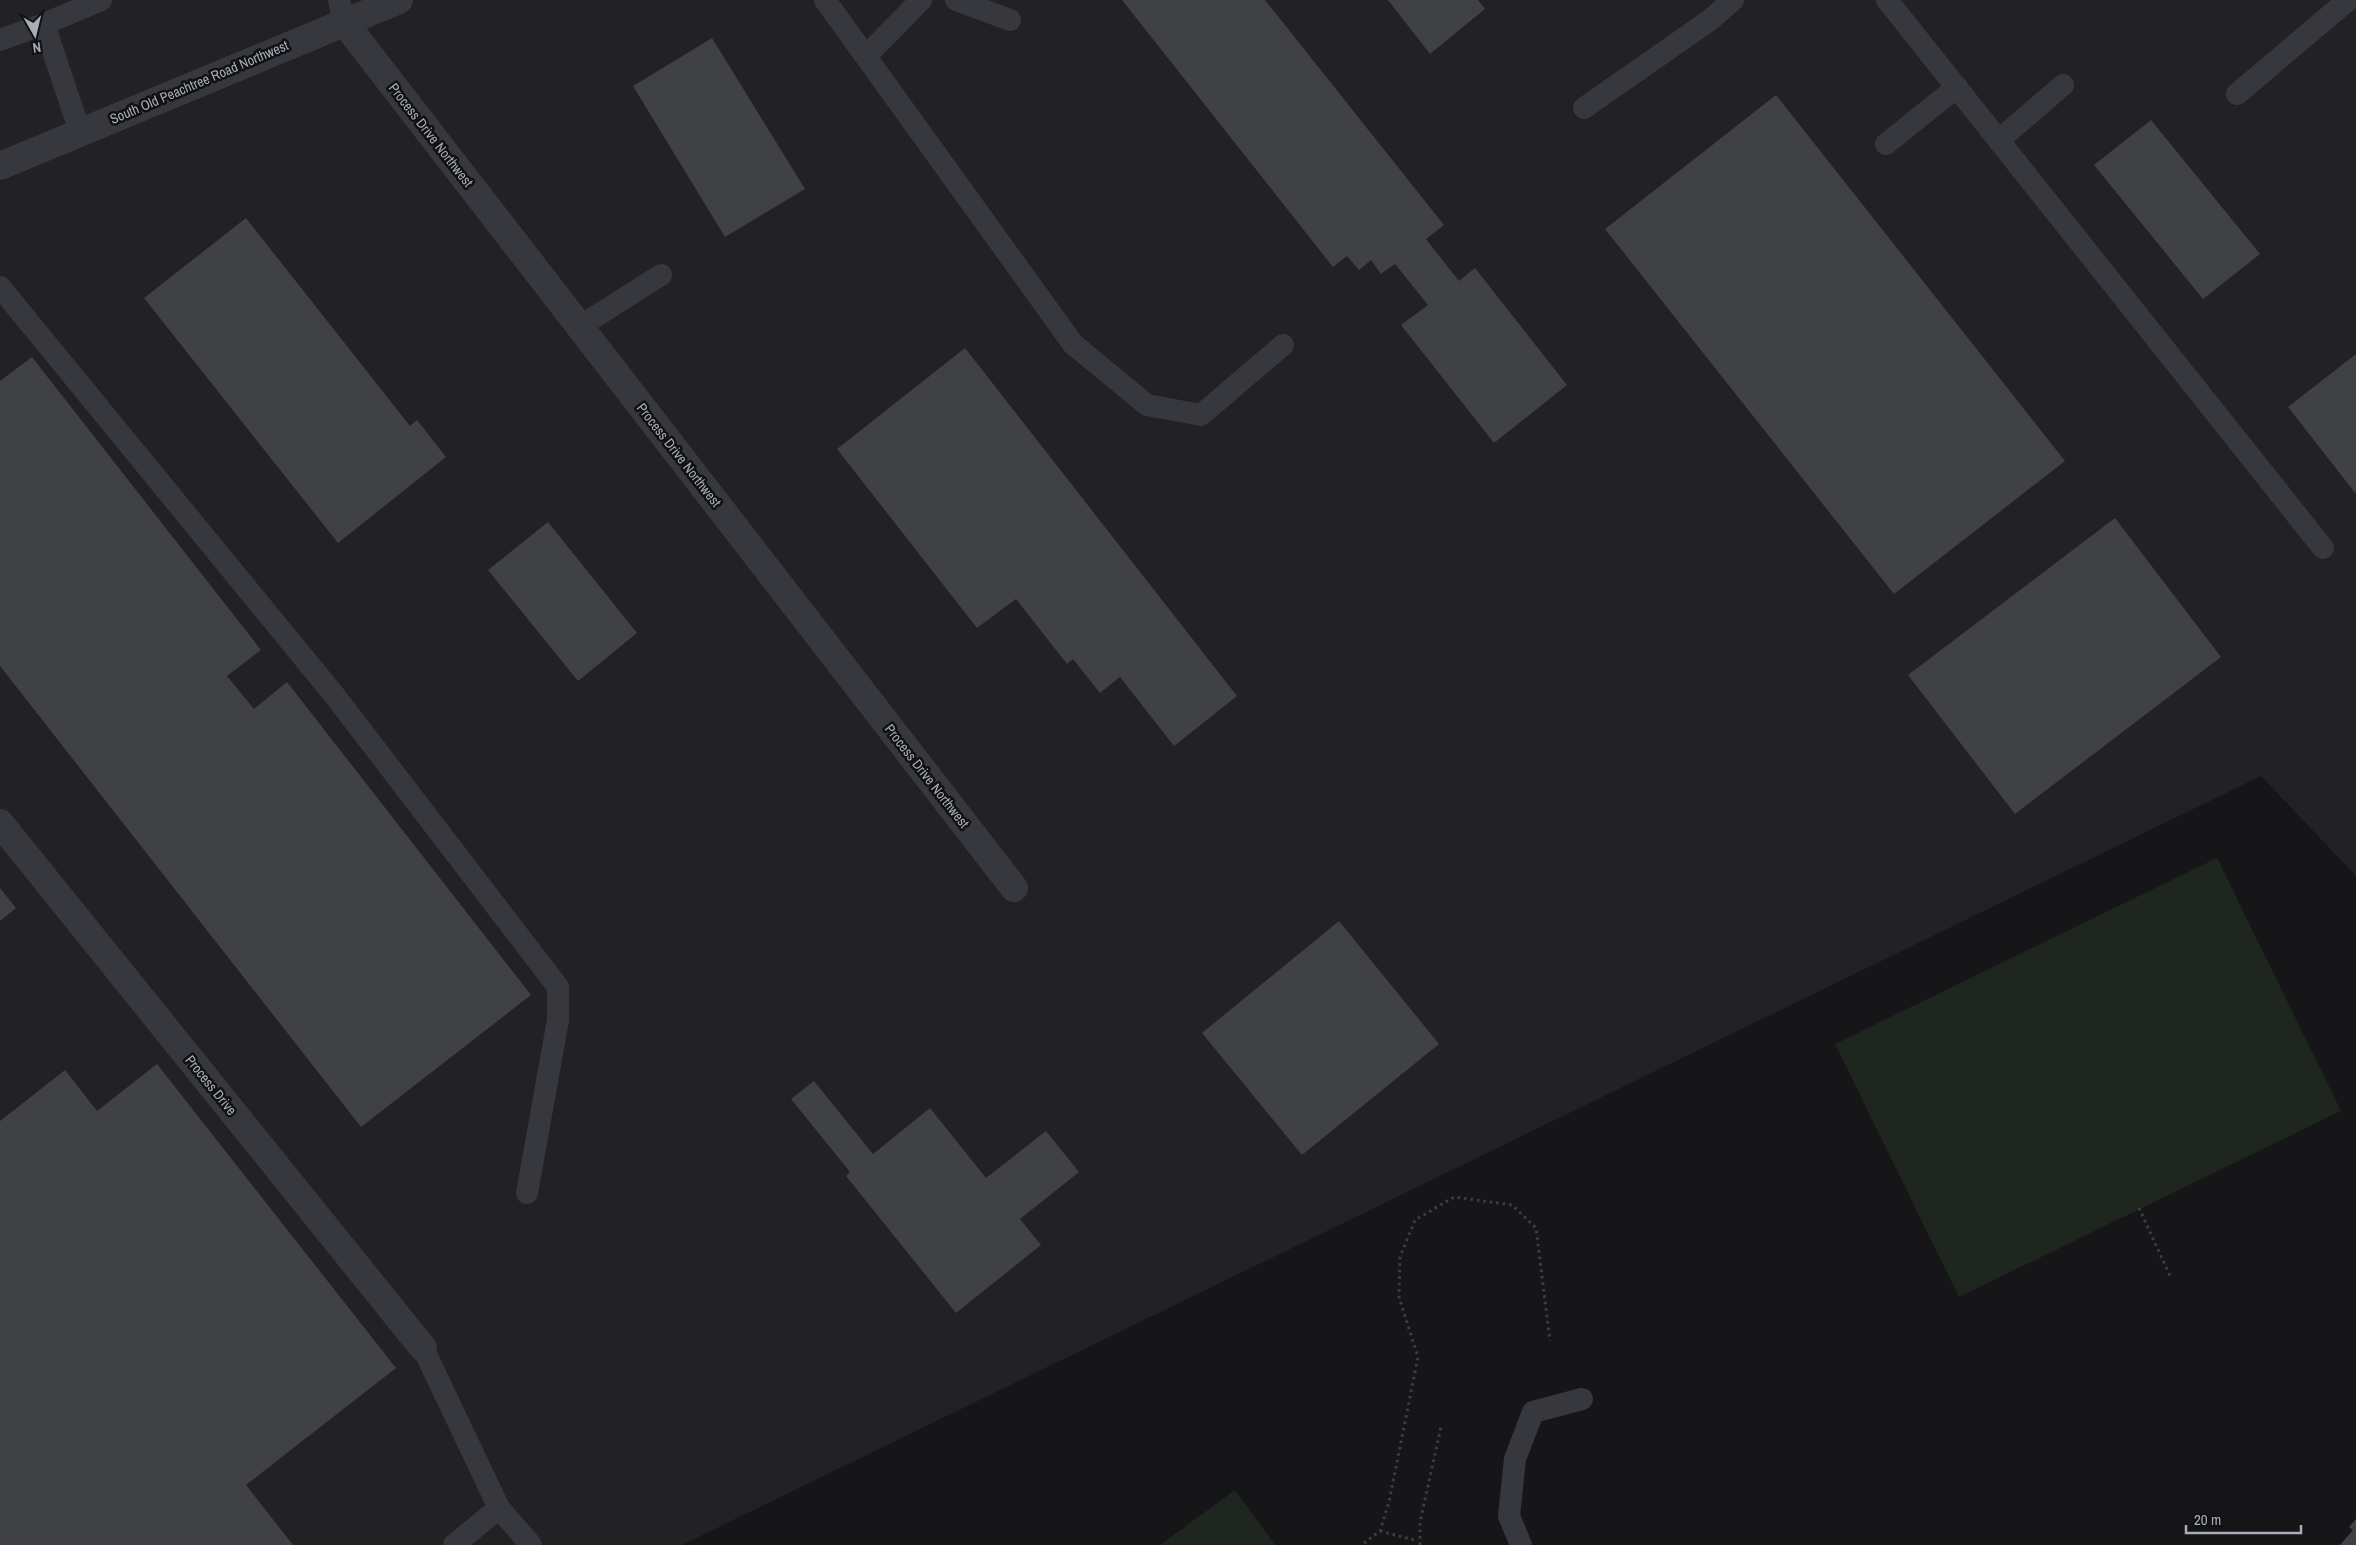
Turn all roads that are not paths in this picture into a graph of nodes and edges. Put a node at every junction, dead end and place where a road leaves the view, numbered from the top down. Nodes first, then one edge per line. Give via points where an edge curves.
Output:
1 (101, 0) edge
2 (399, 0) edge
3 (826, 0) edge
4 (922, 0) edge
5 (956, 0) edge
6 (1733, 0) edge
7 (1887, 0) edge
8 (2348, 0) edge
9 (341, 11) edge
10 (1010, 20) dead end
11 (44, 24) junction
12 (0, 40) edge
13 (866, 56) junction
14 (2063, 85) dead end
15 (1957, 87) junction
16 (2237, 94) dead end
17 (1584, 108) dead end
18 (80, 132) junction
19 (1999, 140) junction
20 (1886, 144) dead end
21 (0, 166) edge
22 (661, 275) dead end
23 (1, 293) edge
24 (579, 327) junction
25 (1282, 345) dead end
26 (2323, 548) dead end
27 (0, 823) edge
28 (1014, 888) dead end
29 (527, 1192) dead end
30 (423, 1348) joint
31 (1582, 1399) dead end
32 (500, 1508) junction
33 (454, 1545) edge
34 (531, 1545) edge
35 (1521, 1545) edge

1 - 11 lane
2 - 9 street, South Old Peachtree Road Northwest
3 - 13 lane
4 - 13 lane
5 - 10 lane
6 - 17 lane via 1710,20
7 - 15 lane
8 - 16 lane
9 - 18 street, South Old Peachtree Road Northwest
9 - 24 street, Process Drive Northwest
11 - 12 lane
11 - 18 lane
13 - 25 lane via 1073,344 1147,405 1201,414
14 - 19 lane
15 - 19 lane
15 - 20 lane
18 - 21 street, South Old Peachtree Road Northwest
19 - 26 lane
22 - 24 lane
23 - 29 lane via 335,696 558,987 558,1020
24 - 28 street, Process Drive Northwest
27 - 30 street, Process Drive
30 - 32 lane
31 - 35 lane via 1533,1412 1515,1459 1509,1516
32 - 33 lane
32 - 34 lane

